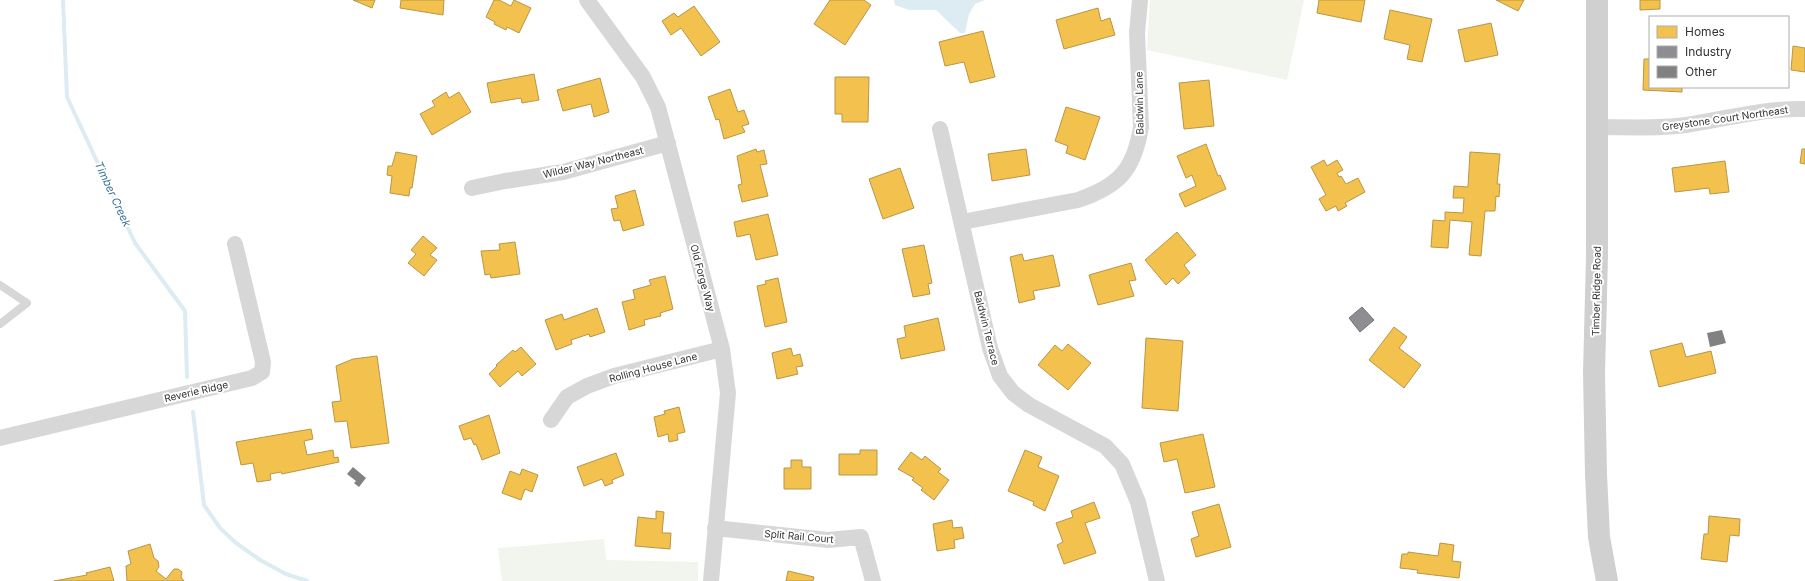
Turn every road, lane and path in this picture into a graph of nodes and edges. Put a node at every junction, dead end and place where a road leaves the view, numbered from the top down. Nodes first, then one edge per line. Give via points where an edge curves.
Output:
1 (587, 0) edge
2 (1140, 0) edge
3 (1597, 0) edge
4 (1805, 109) edge
5 (1597, 127) junction
6 (940, 129) dead end
7 (668, 143) junction
8 (472, 188) dead end
9 (962, 222) junction
10 (235, 244) dead end
11 (0, 285) edge
12 (0, 324) edge
13 (722, 349) junction
14 (552, 420) dead end
15 (0, 438) edge
16 (715, 528) junction
17 (711, 581) edge
18 (873, 581) edge
19 (1157, 581) edge
20 (1607, 581) edge

1 - 7 street, Old Forge Way via 643,77 658,107
2 - 9 street, Baldwin Lane via 1136,33 1141,127 1131,164 1110,185 1089,197
3 - 5 street, Timber Ridge Road
4 - 5 street, Greystone Court Northeast via 1784,108 1685,125
5 - 20 street, Timber Ridge Road via 1594,373 1596,474 1599,537
6 - 9 street, Baldwin Terrace
7 - 8 street, Wilder Way Northeast via 563,172
7 - 13 street, Old Forge Way
9 - 19 street, Baldwin Terrace via 990,348 1000,376 1012,394 1105,446 1122,464 1138,502
10 - 15 street, Reverie Ridge via 263,362 262,372 252,378
11 - 12 lane via 27,303
13 - 14 street, Rolling House Lane via 614,376 587,386 567,397
13 - 16 street, Old Forge Way via 728,393
16 - 17 street, Old Forge Way
16 - 18 street, Split Rail Court via 828,540 861,537

